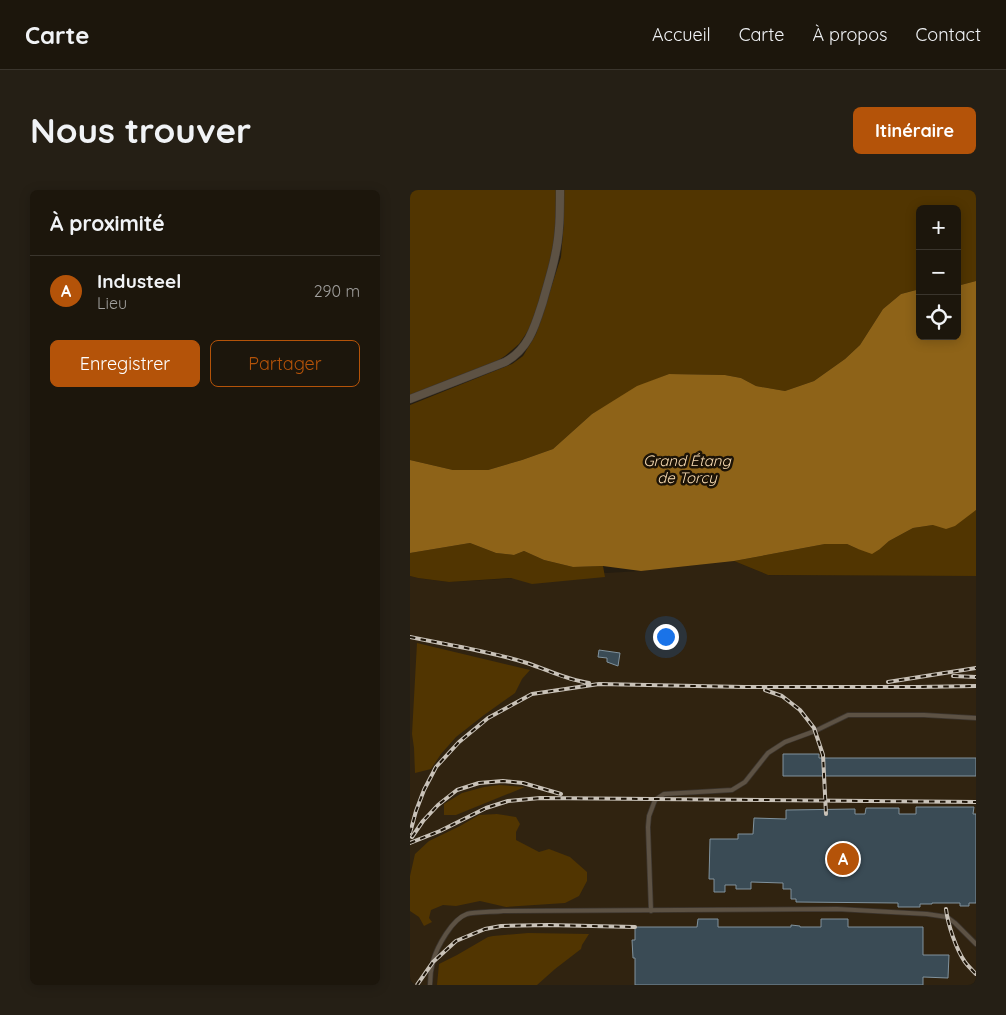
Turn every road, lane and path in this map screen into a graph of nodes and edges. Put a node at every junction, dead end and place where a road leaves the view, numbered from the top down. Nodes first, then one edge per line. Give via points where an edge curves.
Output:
1 (560, 190) edge
2 (410, 399) edge
3 (976, 718) edge
4 (651, 911) junction
5 (976, 944) edge
6 (430, 985) edge

1 - 2 street via 556,256 536,321 526,342 504,362
3 - 4 lane via 848,715 815,732 785,742 768,753 745,782 732,790 664,794 655,800 649,816
4 - 5 lane via 837,910 927,914 947,917
4 - 6 lane via 467,914 454,923 440,943 432,964

